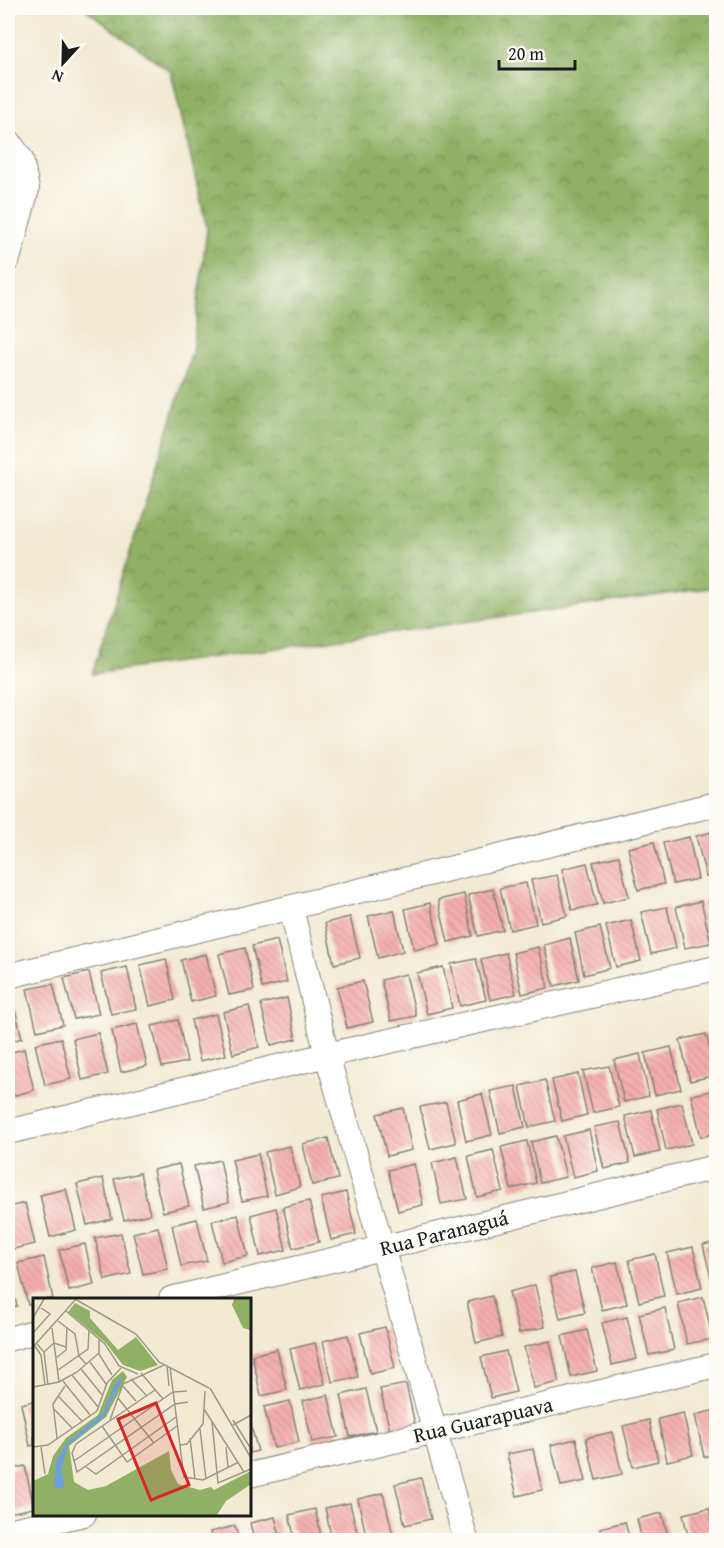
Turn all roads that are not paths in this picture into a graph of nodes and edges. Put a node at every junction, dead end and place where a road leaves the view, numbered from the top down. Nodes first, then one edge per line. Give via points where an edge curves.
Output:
1 (8, 140) edge
2 (8, 259) edge
3 (717, 804) edge
4 (291, 908) junction
5 (717, 968) edge
6 (8, 976) edge
7 (327, 1055) junction
8 (8, 1132) edge
9 (717, 1167) edge
10 (383, 1248) junction
11 (175, 1298) edge
12 (33, 1332) edge
13 (8, 1339) edge
14 (717, 1365) edge
15 (435, 1431) junction
16 (250, 1475) edge
17 (80, 1515) edge
18 (8, 1532) edge
19 (466, 1540) edge

1 - 2 street via 21,159 27,189
3 - 4 street
4 - 6 street
4 - 7 street
5 - 7 street
7 - 8 street
7 - 10 street
9 - 10 street, Rua Paranaguá
10 - 11 street, Rua Paranaguá
10 - 15 street
12 - 13 street
14 - 15 street, Rua Guarapuava
15 - 16 street, Rua Guarapuava
15 - 19 street
17 - 18 street

